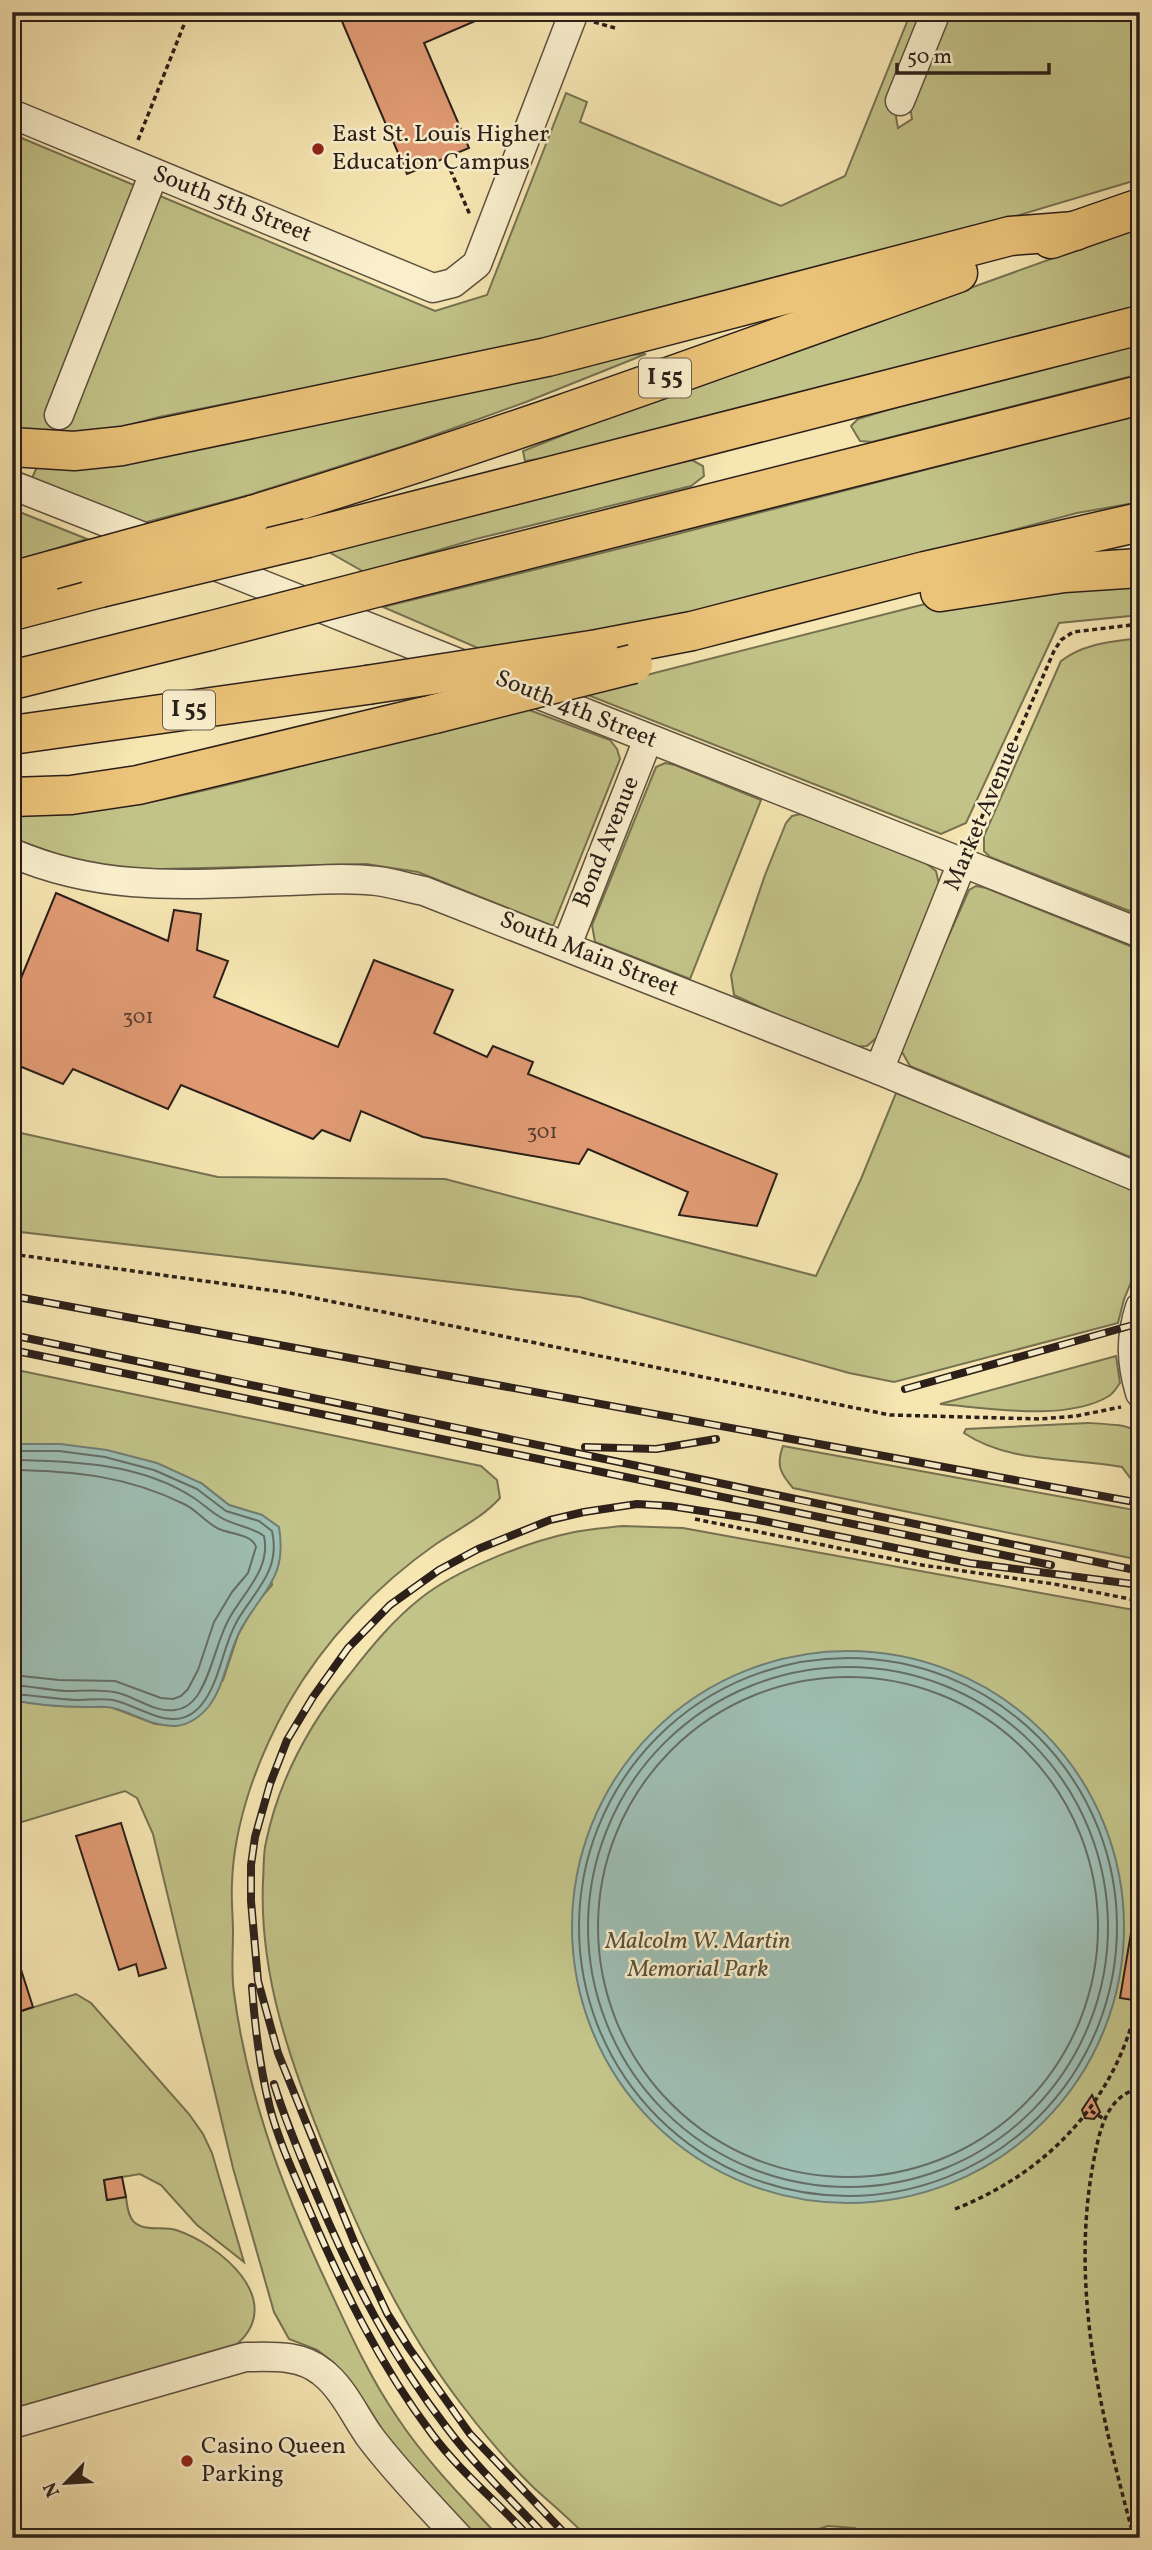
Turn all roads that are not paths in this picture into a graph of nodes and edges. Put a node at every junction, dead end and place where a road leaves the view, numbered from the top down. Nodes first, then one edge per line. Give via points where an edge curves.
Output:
1 (574, 12) edge
2 (936, 12) edge
3 (900, 101) dead end
4 (12, 114) edge
5 (154, 173) junction
6 (1140, 208) edge
7 (1075, 231) junction
8 (1140, 325) edge
9 (1140, 394) edge
10 (58, 415) dead end
11 (12, 447) edge
12 (12, 485) edge
13 (1140, 522) edge
14 (1140, 568) edge
15 (12, 581) edge
16 (928, 582) junction
17 (12, 611) edge
18 (692, 631) junction
19 (12, 680) edge
20 (12, 736) edge
21 (648, 739) junction
22 (12, 797) edge
23 (12, 853) edge
24 (962, 863) junction
25 (1140, 933) edge
26 (567, 945) junction
27 (879, 1070) junction
28 (1140, 1178) edge
29 (1137, 1316) edge
30 (1133, 1399) edge
31 (12, 2424) edge
32 (459, 2538) edge

1 - 5 street, South 5th Street via 477,264 453,283 433,288
2 - 3 street
4 - 5 street, South 5th Street
5 - 10 street
6 - 7 highway, I 55
7 - 11 highway via 1010,236 547,357 122,446 74,450
7 - 15 highway, I 55, bridge via 384,475
8 - 17 highway, bridge
9 - 19 highway, bridge
12 - 21 street, South 4th Street
13 - 16 highway
14 - 16 highway
16 - 18 highway, I 55 via 891,600 829,595
18 - 20 highway, I 55, bridge via 367,685
18 - 22 highway, bridge via 659,655 633,664 434,714 138,785 71,795
21 - 24 street, South 4th Street
21 - 26 street, Bond Avenue
23 - 26 street, South Main Street via 113,882 376,881 424,891
24 - 25 street, South 4th Street
24 - 27 street, Market Avenue
26 - 27 street, South Main Street
27 - 28 street, South Main Street
29 - 30 street via 1131,1356
31 - 32 street via 245,2357 300,2360 323,2372 409,2484

